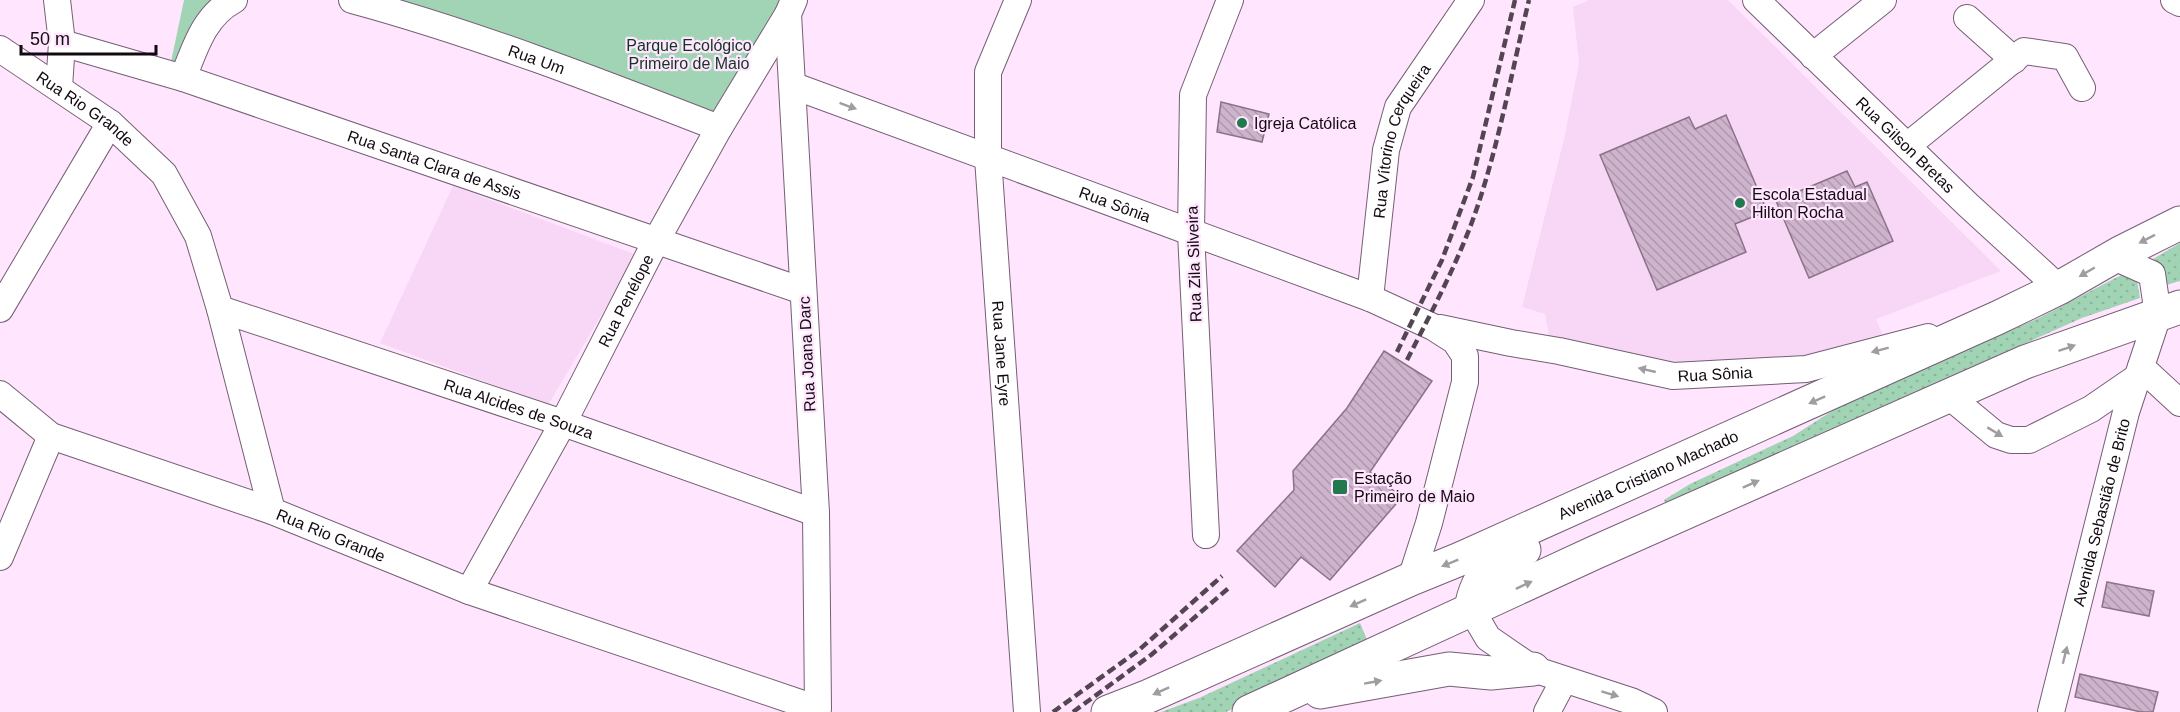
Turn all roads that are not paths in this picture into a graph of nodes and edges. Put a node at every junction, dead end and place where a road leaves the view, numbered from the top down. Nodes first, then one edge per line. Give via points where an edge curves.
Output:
1 (57, 0) edge
2 (234, 0) edge
3 (351, 0) edge
4 (1018, 0) edge
5 (1230, 0) edge
6 (1471, 0) edge
7 (1756, 0) edge
8 (1884, 0) edge
9 (2174, 0) edge
10 (2180, 3) edge
11 (791, 7) edge
12 (1967, 18) dead end
13 (62, 43) junction
14 (0, 49) edge
15 (1813, 56) junction
16 (2014, 60) junction
17 (183, 78) junction
18 (794, 86) junction
19 (59, 87) junction
20 (2082, 88) dead end
21 (110, 123) junction
22 (719, 128) junction
23 (1907, 146) junction
24 (988, 158) junction
25 (2180, 222) edge
26 (1191, 233) junction
27 (656, 241) junction
28 (2114, 256) junction
29 (2059, 288) junction
30 (803, 291) junction
31 (1370, 298) junction
32 (0, 309) edge
33 (220, 309) junction
34 (2169, 311) edge
35 (1997, 318) junction
36 (1433, 327) junction
37 (1511, 343) junction
38 (2140, 372) junction
39 (1465, 382) junction
40 (0, 394) edge
41 (1949, 396) junction
42 (2180, 403) edge
43 (563, 423) junction
44 (51, 436) junction
45 (1677, 463) junction
46 (272, 511) junction
47 (816, 513) junction
48 (1206, 535) dead end
49 (0, 557) edge
50 (1411, 579) junction
51 (469, 591) junction
52 (1471, 609) junction
53 (1425, 630) junction
54 (1449, 669) junction
55 (1533, 669) junction
56 (1564, 680) junction
57 (1262, 706) edge
58 (818, 709) joint
59 (1027, 712) edge
60 (1108, 712) edge
61 (1547, 712) edge
62 (1654, 712) edge
63 (2051, 712) edge

1 - 13 street
2 - 17 street via 222,6 204,26
3 - 22 street, Rua Um via 561,67
4 - 24 street, Rua Jane Eyre via 988,72
5 - 26 street, Rua Zila Silveira via 1193,95
6 - 31 street, Rua Vítorino Cerqueira via 1398,107 1386,150
7 - 15 street, Rua Gilson Bretas
8 - 15 street
9 - 10 street
11 - 18 street, Rua Joana Darc
11 - 22 street, Rua Penélope
12 - 16 street
13 - 17 street, Rua Santa Clara de Assis
13 - 19 street
14 - 19 street, Rua Rio Grande
15 - 23 street, Rua Gilson Bretas
16 - 20 street via 2024,51 2065,57
16 - 23 street
17 - 27 street, Rua Santa Clara de Assis
18 -> 24 street, Rua Sônia
18 - 30 street, Rua Joana Darc
19 - 21 street, Rua Rio Grande
21 - 32 street
21 - 33 street, Rua Rio Grande via 164,174 198,236
22 - 27 street, Rua Penélope
23 - 29 street, Rua Gilson Bretas
24 - 26 street, Rua Sônia
24 - 59 street, Rua Jane Eyre
25 -> 28 highway, Avenida Cristiano Machado
26 - 31 street, Rua Sônia
26 - 48 street, Rua Zila Silveira
27 - 30 street, Rua Santa Clara de Assis
27 - 43 street, Rua Penélope
28 -> 29 highway, Avenida Cristiano Machado
28 - 34 street via 2152,274
29 - 35 highway, Avenida Cristiano Machado
30 - 47 street, Rua Joana Darc
31 - 36 street, Rua Sônia
33 - 43 street, Rua Alcides de Souza
33 - 46 street, Rua Rio Grande
34 - 38 street, Avenida Sebastião de Brito
41 -> 34 highway via 2025,362
35 -> 37 street, Rua Sônia via 1806,369 1673,376
35 -> 45 highway, Avenida Cristiano Machado
36 - 37 street, Rua Sônia
36 - 39 street, Rua Sônia via 1455,341 1465,356
37 - 39 street via 1493,348 1476,362
41 -> 38 street via 1996,435 2030,440 2091,409
38 - 42 street
63 -> 38 street, Avenida Sebastião de Brito via 2126,412
39 - 50 street, Rua Sônia
40 - 44 street
52 -> 41 highway
43 - 47 street, Rua Alcides de Souza
43 - 51 street, Rua Penélope
44 - 46 street
44 - 49 street
45 -> 50 highway, Avenida Cristiano Machado
45 - 52 highway via 1664,488 1497,562 1481,577
46 - 51 street, Rua Rio Grande
47 - 58 street, Rua Joana Darc
50 - 53 highway
50 -> 60 highway, Avenida Cristiano Machado
51 - 58 street, Rua Rio Grande
52 - 53 highway
52 - 55 street via 1488,638
53 - 54 highway
53 - 57 highway
54 - 55 highway via 1491,673
57 -> 54 highway
55 - 56 street
56 - 61 street
56 -> 62 street

